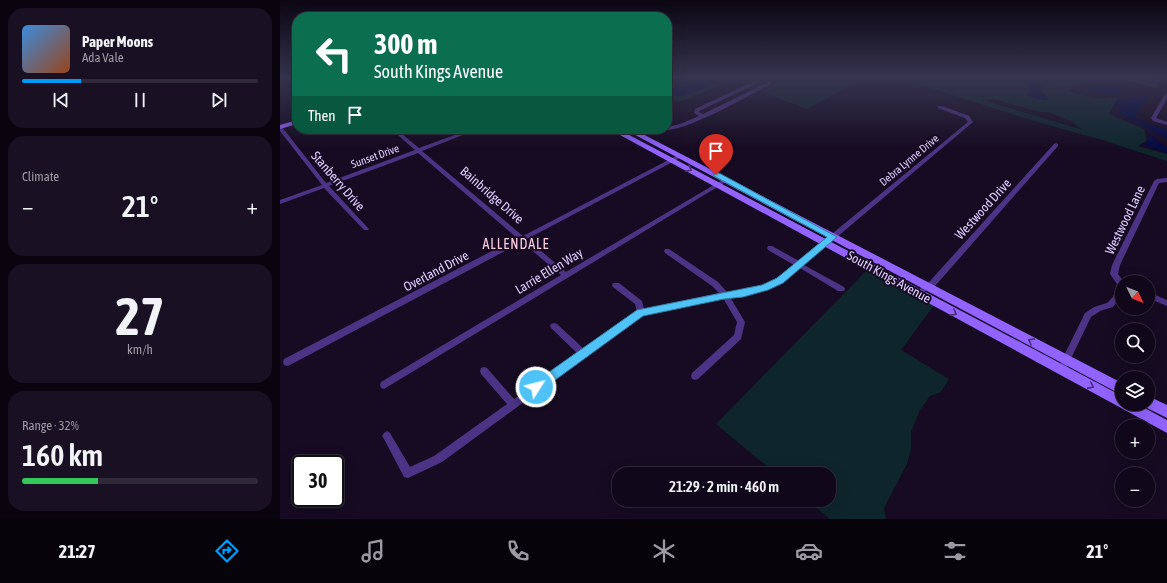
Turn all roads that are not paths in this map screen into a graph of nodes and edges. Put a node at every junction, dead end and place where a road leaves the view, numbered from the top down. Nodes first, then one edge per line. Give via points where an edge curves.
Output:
1 (716, 101) edge
2 (733, 101) edge
3 (1165, 101) edge
4 (940, 107) dead end
5 (703, 116) junction
6 (292, 119) edge
7 (280, 123) edge
8 (292, 124) edge
9 (1167, 124) edge
10 (280, 128) edge
11 (672, 129) edge
12 (399, 134) edge
13 (463, 134) edge
14 (628, 134) edge
15 (636, 134) edge
16 (1056, 145) dead end
17 (420, 150) junction
18 (676, 158) junction
19 (1165, 180) edge
20 (722, 182) junction
21 (325, 185) junction
22 (280, 202) edge
23 (366, 229) dead end
24 (523, 239) junction
25 (829, 240) junction
26 (770, 248) dead end
27 (667, 251) dead end
28 (798, 265) junction
29 (1115, 275) edge
30 (565, 276) junction
31 (616, 285) dead end
32 (841, 289) dead end
33 (924, 290) junction
34 (724, 295) junction
35 (1155, 298) edge
36 (1115, 299) edge
37 (1167, 303) edge
38 (641, 313) junction
39 (554, 326) dead end
40 (583, 353) junction
41 (287, 362) dead end
42 (1063, 364) junction
43 (484, 371) dead end
44 (695, 376) dead end
45 (384, 385) dead end
46 (1115, 385) edge
47 (1115, 398) edge
48 (513, 404) junction
49 (1155, 406) edge
50 (1138, 411) edge
51 (1167, 412) edge
52 (1167, 427) edge
53 (387, 436) dead end

1 - 5 street via 697,110 696,113
2 - 5 street
3 - 9 street via 1153,118
4 - 25 street, Debra Lynne Drive via 967,117 971,122
5 - 11 street
6 - 7 main road
8 - 10 main road
10 - 21 street, Stanberry Drive
12 - 17 street, Bainbridge Drive
13 - 17 street, Sunset Drive
14 - 18 main road, South Kings Avenue
15 - 18 main road, South Kings Avenue
16 - 33 street, Westwood Drive via 933,284
17 - 21 street, Sunset Drive
17 - 24 street, Bainbridge Drive
18 - 20 main road, South Kings Avenue
18 - 24 street, Overland Drive
19 - 29 street, Westwood Lane via 1157,181 1116,265
20 - 25 main road, South Kings Avenue
20 - 30 street, Larrie Ellen Way
21 - 22 street, Sunset Drive
21 - 23 street, Stanberry Drive
24 - 30 street, Bainbridge Drive
24 - 41 street, Overland Drive
25 - 28 street
25 - 33 main road, South Kings Avenue
26 - 28 street
27 - 34 street via 714,284
28 - 32 street
28 - 34 street via 780,281 764,288 743,294
30 - 45 street, Larrie Ellen Way
31 - 38 street via 639,303
33 - 42 main road, South Kings Avenue
34 - 38 street
34 - 44 street via 742,322 738,337
35 - 37 street
36 - 42 street, Westwood Lane via 1110,305 1088,315
38 - 40 street
39 - 40 street
40 - 48 street
42 - 46 main road, South Kings Avenue
42 -> 47 main road, South Kings Avenue
43 - 48 street
48 - 53 street via 438,459 408,473
49 - 51 main road
50 - 52 main road, South Kings Avenue

